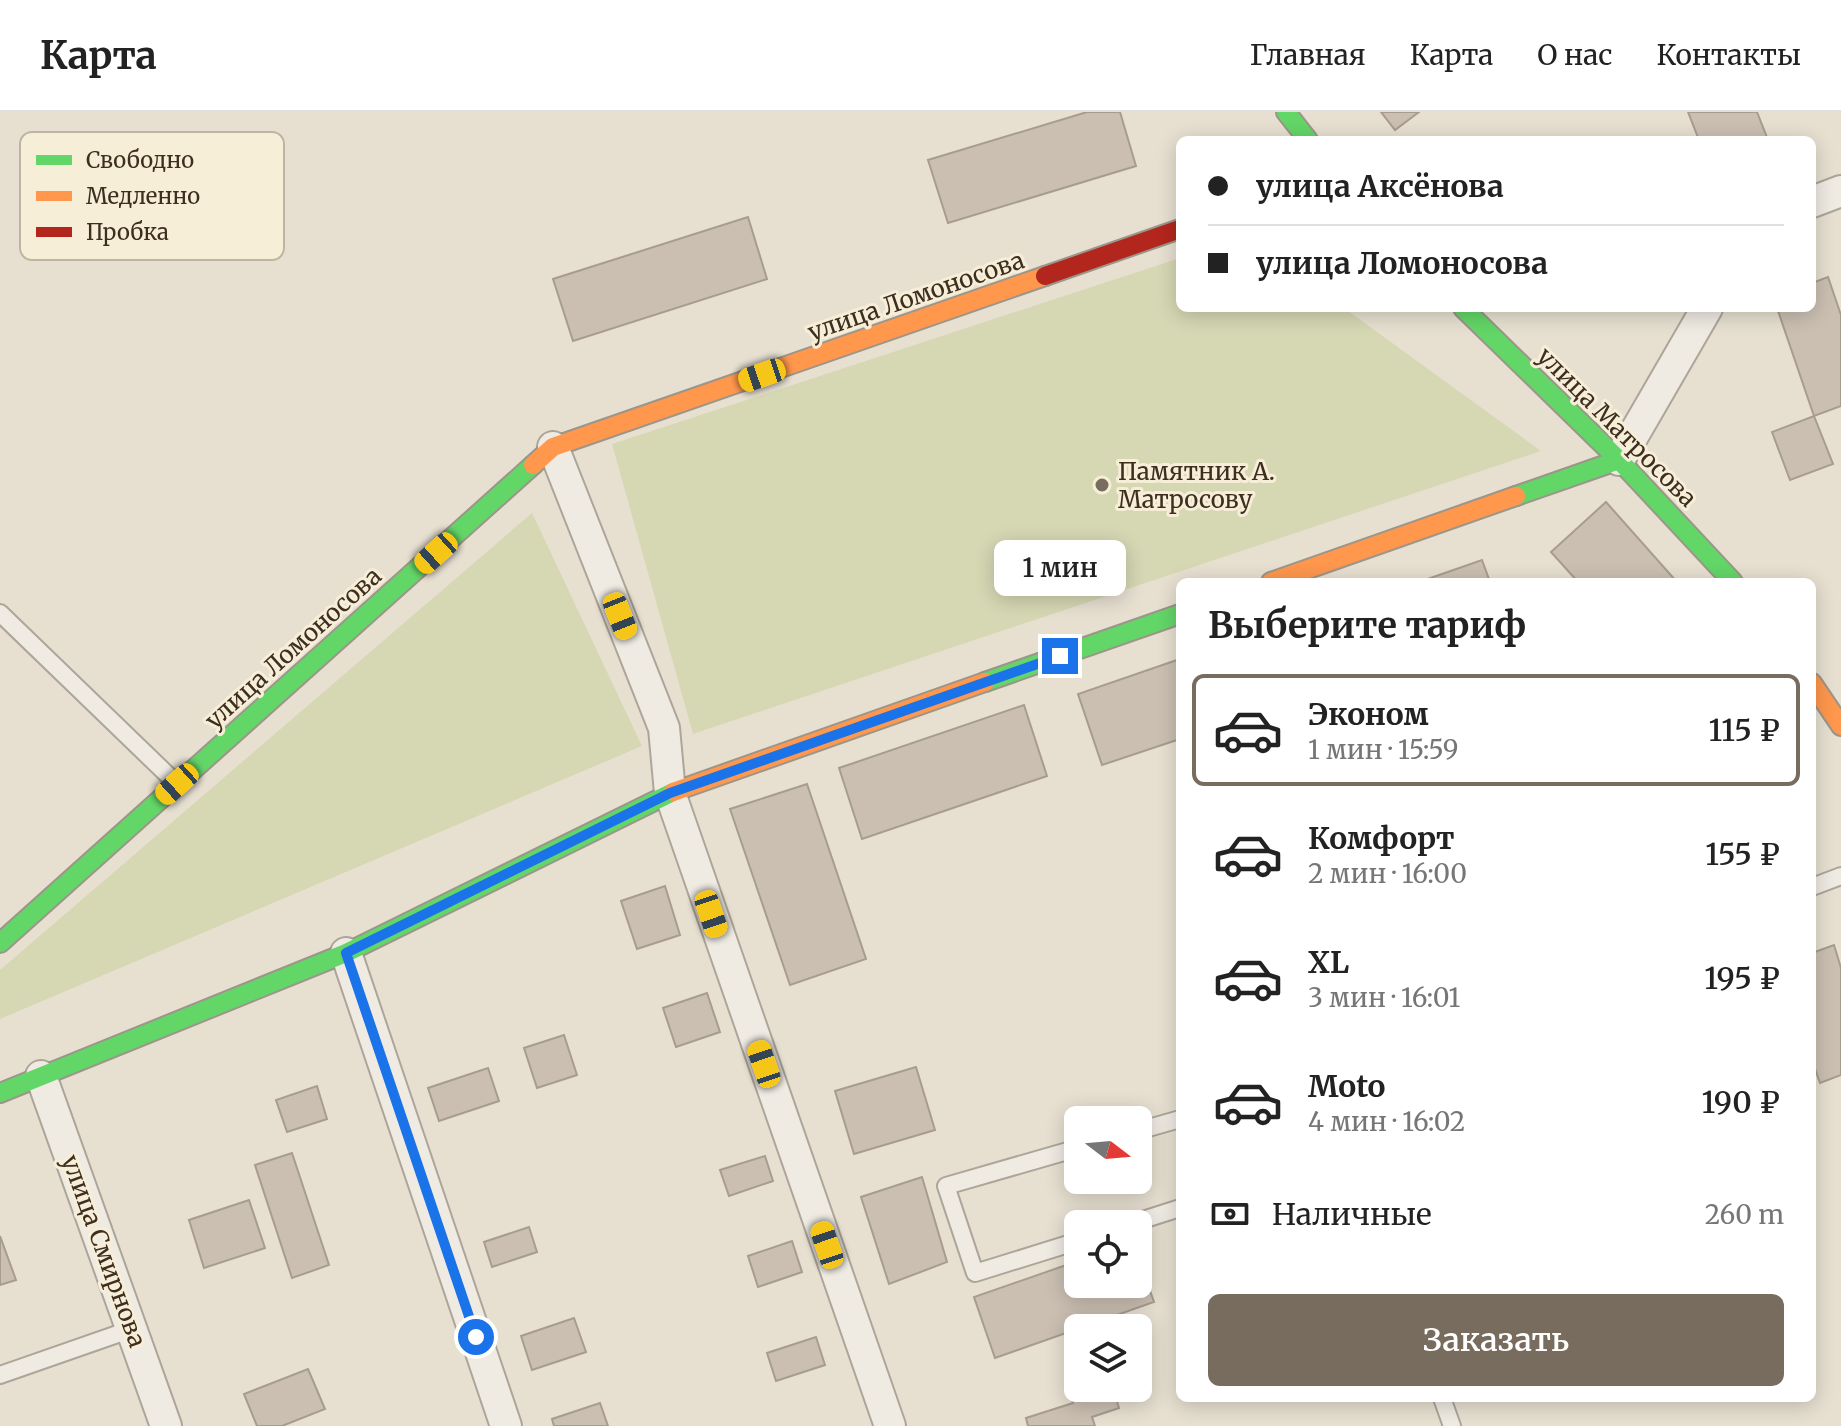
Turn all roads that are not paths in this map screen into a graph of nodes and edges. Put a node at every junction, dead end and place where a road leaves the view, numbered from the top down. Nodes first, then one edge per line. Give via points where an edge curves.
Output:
1 (1286, 112) edge
2 (1305, 136) edge
3 (1841, 191) edge
4 (1816, 200) edge
5 (1176, 230) edge
6 (1467, 312) edge
7 (1705, 312) edge
8 (553, 447) junction
9 (1619, 460) junction
10 (1282, 578) edge
11 (1729, 578) edge
12 (0, 613) edge
13 (1176, 615) edge
14 (1816, 689) edge
15 (1841, 726) edge
16 (177, 784) junction
17 (670, 793) junction
18 (1841, 876) edge
19 (1816, 885) edge
20 (0, 943) edge
21 (346, 953) junction
22 (41, 1076) junction
23 (0, 1093) edge
24 (1176, 1120) edge
25 (1152, 1127) edge
26 (1064, 1152) edge
27 (1176, 1209) edge
28 (1152, 1217) edge
29 (1064, 1245) edge
30 (132, 1329) junction
31 (0, 1375) edge
32 (1443, 1402) edge
33 (166, 1426) edge
34 (506, 1426) edge
35 (890, 1426) edge
36 (1452, 1426) edge

1 - 2 street
3 - 4 street
5 - 8 street, улица Ломоносова
6 - 9 street, улица Матросова
7 - 9 street
8 - 16 street, улица Ломоносова
8 - 17 street via 664,728
9 - 10 street
9 - 11 street, улица Матросова
12 - 16 lane
13 - 17 street
14 - 15 street
16 - 20 street, улица Ломоносова
17 - 21 street
17 - 35 street
18 - 19 lane
21 - 22 street
21 - 34 street
22 - 23 street
22 - 30 street, улица Смирнова
24 - 25 lane
26 - 29 lane via 946,1186 975,1273
27 - 28 lane
30 - 31 lane
30 - 33 street, улица Смирнова
32 - 36 lane

